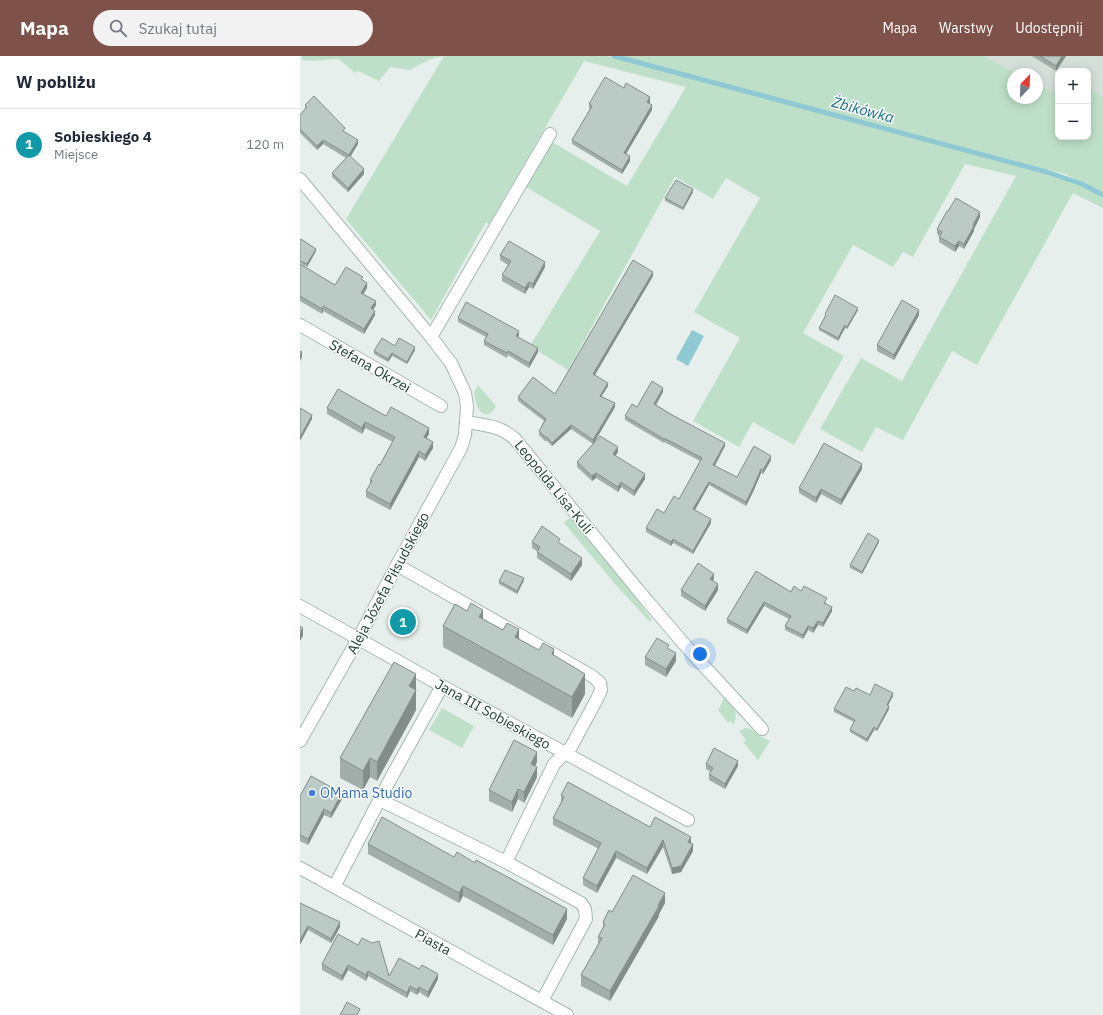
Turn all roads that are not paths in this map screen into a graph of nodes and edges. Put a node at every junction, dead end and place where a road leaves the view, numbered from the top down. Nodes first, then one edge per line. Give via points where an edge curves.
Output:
1 (550, 134) dead end
2 (300, 179) edge
3 (300, 325) edge
4 (431, 337) junction
5 (441, 406) dead end
6 (466, 422) junction
7 (397, 565) junction
8 (300, 606) edge
9 (358, 639) junction
10 (442, 686) junction
11 (762, 729) dead end
12 (300, 741) edge
13 (564, 753) junction
14 (380, 800) junction
15 (688, 820) dead end
16 (506, 862) junction
17 (300, 868) edge
18 (334, 887) junction
19 (542, 1001) junction
20 (567, 1015) edge

1 - 4 street
2 - 4 street
3 - 5 street, Stefana Okrzei
4 - 6 street via 451,363 465,393
6 - 7 street, Aleja Józefa Piłsudskiego via 461,448
6 - 11 street, Leopolda Lisa-Kuli via 498,428 515,440 690,651
7 - 9 street, Aleja Józefa Piłsudskiego
7 - 13 street via 592,676 600,683 601,690 597,699 571,747
8 - 9 street, Jana III Sobieskiego
9 - 10 street, Jana III Sobieskiego
9 - 12 street, Aleja Józefa Piłsudskiego
10 - 13 street, Jana III Sobieskiego
10 - 14 street
13 - 15 street, Jana III Sobieskiego
13 - 16 street via 554,764
14 - 16 street
14 - 18 street
16 - 19 street via 575,899 586,909 586,919
17 - 18 street, Piasta
18 - 19 street, Piasta
19 - 20 street, Piasta

